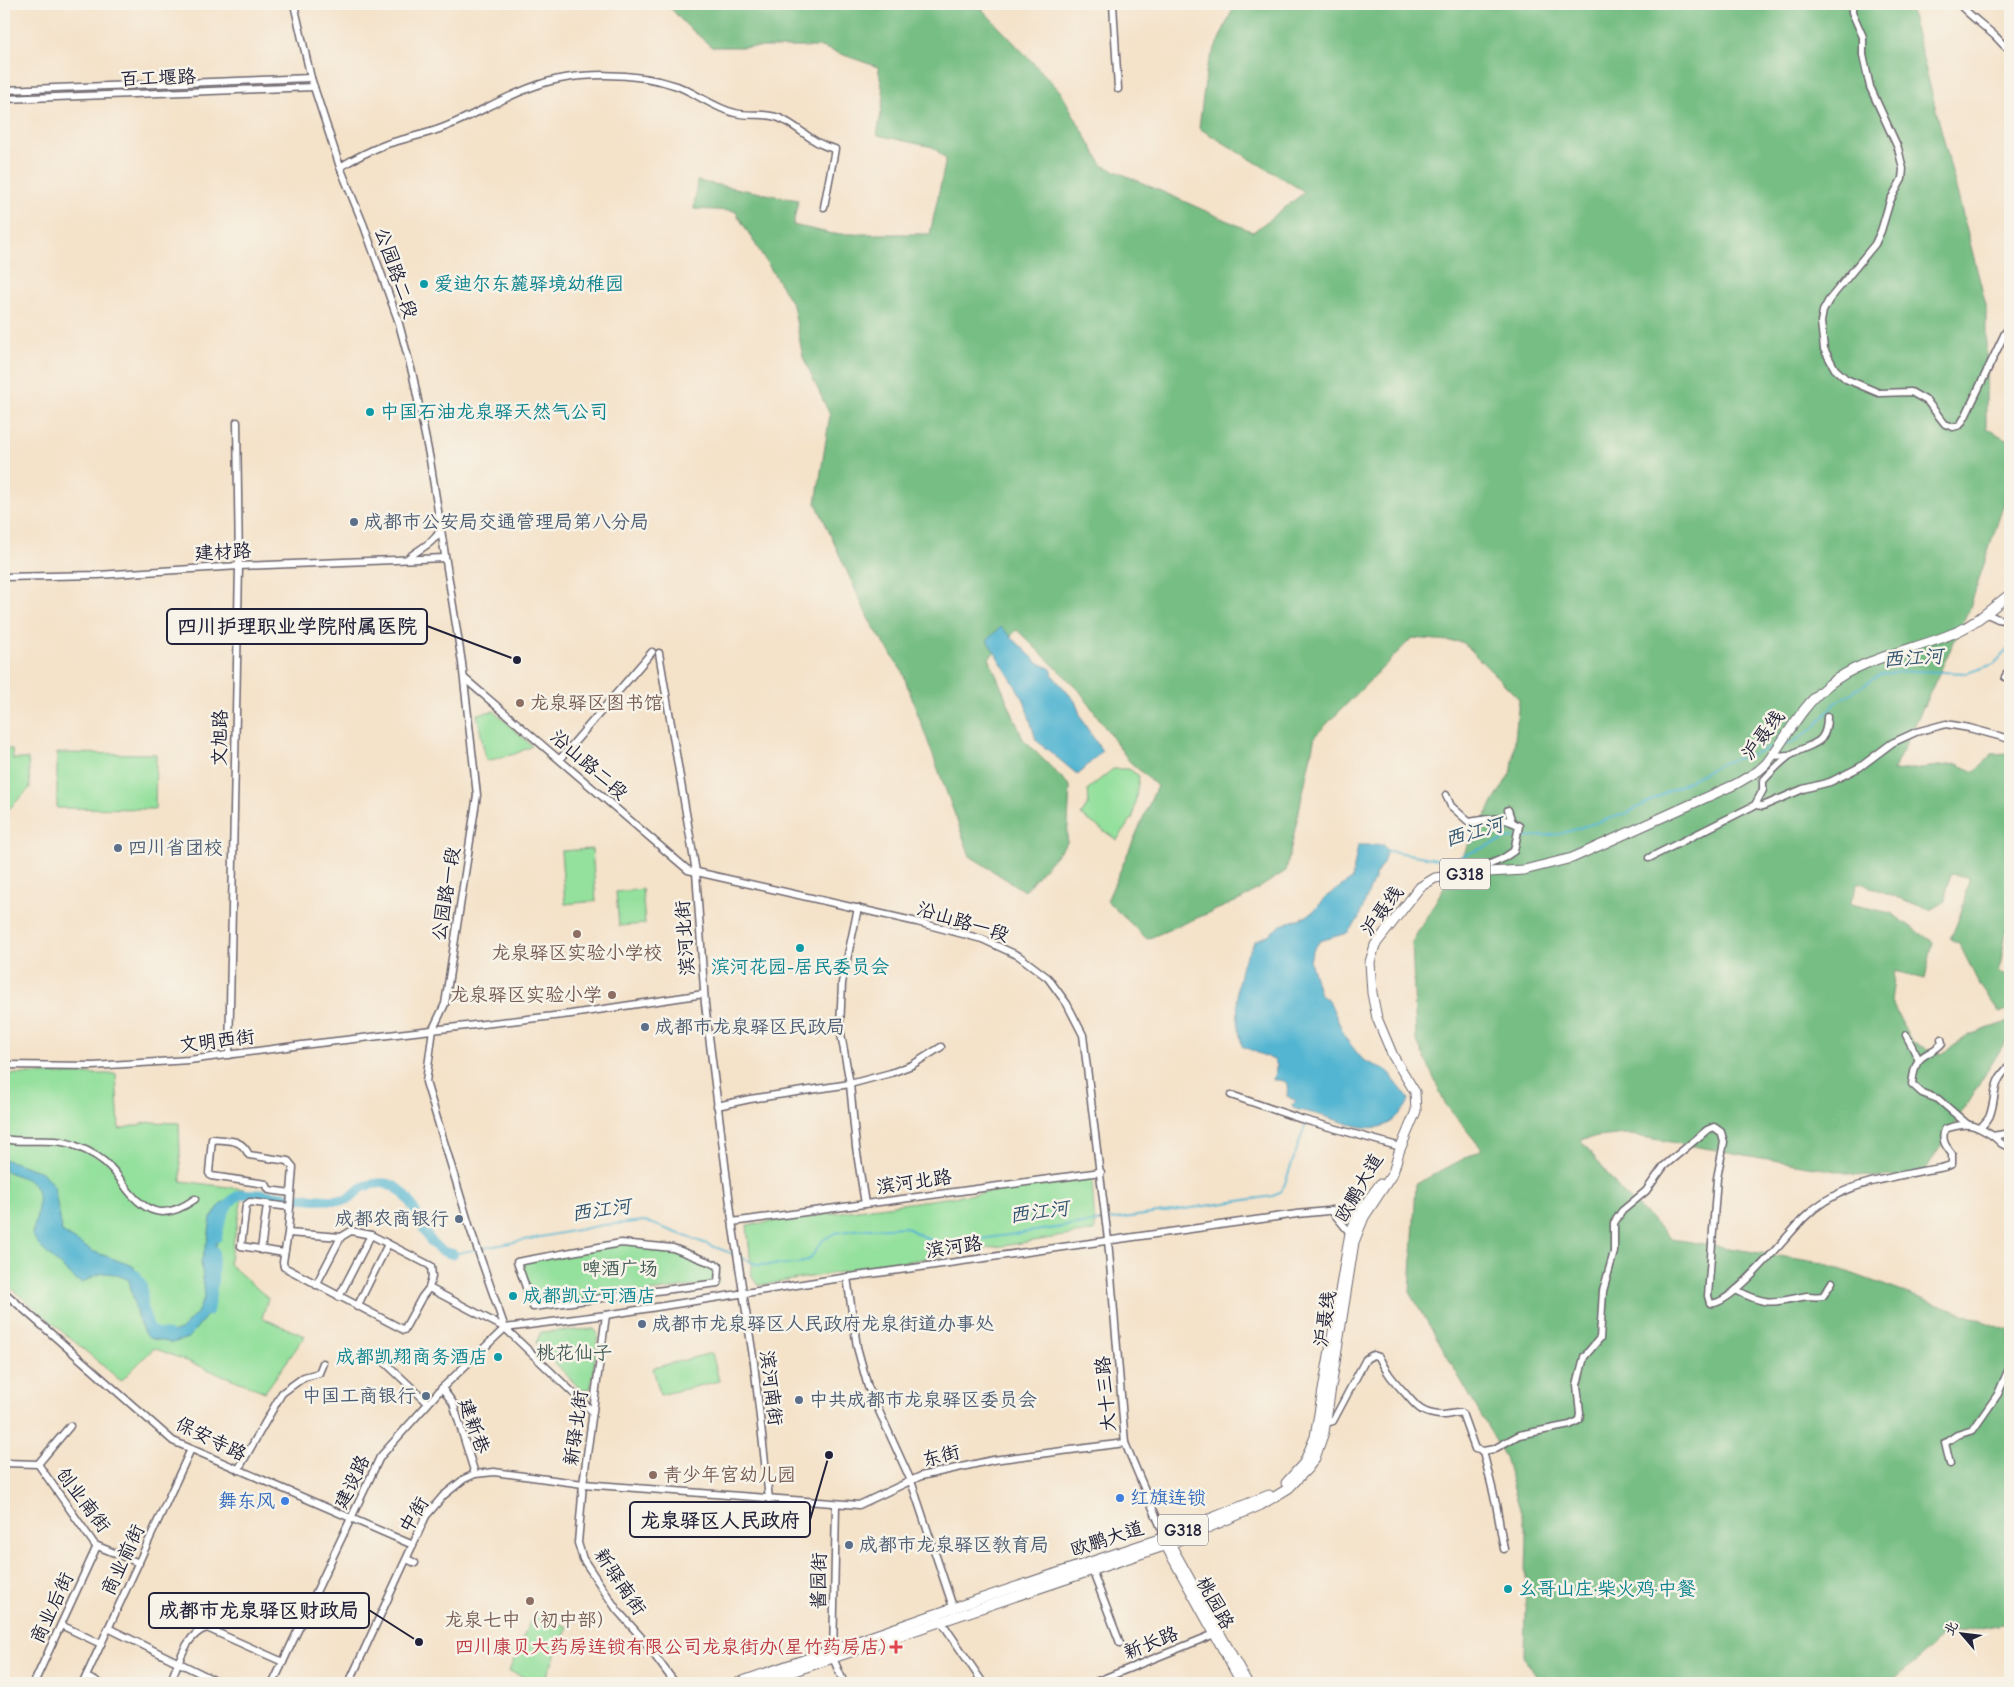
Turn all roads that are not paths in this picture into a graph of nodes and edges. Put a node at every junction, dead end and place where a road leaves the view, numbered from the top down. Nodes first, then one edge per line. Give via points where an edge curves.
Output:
1 (294, 4) edge
2 (1113, 4) edge
3 (1852, 4) edge
4 (1959, 4) edge
5 (2010, 49) edge
6 (311, 78) junction
7 (314, 87) junction
8 (1118, 89) dead end
9 (4, 90) edge
10 (4, 99) edge
11 (340, 167) junction
12 (824, 208) dead end
13 (2010, 327) edge
14 (237, 422) dead end
15 (440, 530) junction
16 (445, 558) junction
17 (407, 559) junction
18 (239, 566) junction
19 (4, 577) edge
20 (2010, 594) edge
21 (1985, 613) junction
22 (2010, 621) edge
23 (652, 652) dead end
24 (659, 653) dead end
25 (2010, 669) edge
26 (2005, 677) dead end
27 (464, 678) junction
28 (1827, 717) dead end
29 (2010, 739) edge
30 (1774, 753) junction
31 (1790, 755) junction
32 (560, 759) junction
33 (1446, 795) dead end
34 (1755, 805) junction
35 (1508, 810) dead end
36 (1512, 822) junction
37 (1649, 858) dead end
38 (696, 872) junction
39 (1471, 873) junction
40 (858, 908) junction
41 (704, 994) junction
42 (434, 1029) junction
43 (1906, 1035) dead end
44 (1941, 1039) dead end
45 (941, 1047) dead end
46 (229, 1055) junction
47 (1919, 1060) junction
48 (4, 1065) edge
49 (2010, 1066) edge
50 (850, 1084) junction
51 (1231, 1095) dead end
52 (717, 1106) junction
53 (1966, 1124) junction
54 (1980, 1128) junction
55 (2010, 1133) edge
56 (1993, 1136) junction
57 (4, 1139) edge
58 (2010, 1147) edge
59 (1400, 1150) junction
60 (1101, 1172) junction
61 (1103, 1196) joint
62 (195, 1199) dead end
63 (291, 1199) junction
64 (865, 1204) junction
65 (267, 1205) junction
66 (1332, 1210) junction
67 (1362, 1214) junction
68 (733, 1225) junction
69 (288, 1233) junction
70 (1350, 1233) junction
71 (371, 1235) junction
72 (341, 1237) junction
73 (1108, 1240) junction
74 (388, 1244) junction
75 (261, 1250) junction
76 (284, 1253) junction
77 (517, 1262) joint
78 (847, 1277) junction
79 (740, 1281) joint
80 (1832, 1282) dead end
81 (316, 1285) junction
82 (429, 1288) junction
83 (1736, 1290) junction
84 (4, 1292) edge
85 (743, 1295) junction
86 (339, 1297) junction
87 (357, 1307) junction
88 (606, 1316) junction
89 (506, 1328) junction
90 (374, 1352) dead end
91 (323, 1363) dead end
92 (2010, 1366) edge
93 (442, 1388) junction
94 (428, 1403) junction
95 (593, 1412) junction
96 (1326, 1423) junction
97 (70, 1426) dead end
98 (1125, 1443) junction
99 (191, 1450) junction
100 (1483, 1451) junction
101 (4, 1463) edge
102 (38, 1464) junction
103 (1950, 1464) dead end
104 (238, 1470) junction
105 (475, 1474) junction
106 (911, 1480) junction
107 (583, 1484) junction
108 (769, 1498) junction
109 (836, 1504) junction
110 (351, 1518) junction
111 (1166, 1540) junction
112 (97, 1546) junction
113 (413, 1546) junction
114 (1504, 1549) dead end
115 (407, 1560) junction
116 (415, 1563) dead end
117 (139, 1564) junction
118 (1092, 1570) junction
119 (955, 1612) junction
120 (938, 1618) junction
121 (61, 1625) junction
122 (108, 1628) junction
123 (1217, 1633) junction
124 (1120, 1642) dead end
125 (102, 1644) junction
126 (833, 1654) junction
127 (283, 1662) junction
128 (179, 1664) junction
129 (85, 1680) edge
130 (34, 1683) edge
131 (99, 1683) edge
132 (170, 1683) edge
133 (220, 1683) edge
134 (273, 1683) edge
135 (348, 1683) edge
136 (675, 1683) edge
137 (738, 1683) edge
138 (759, 1683) edge
139 (844, 1683) edge
140 (982, 1683) edge
141 (1094, 1683) edge
142 (1241, 1683) edge
143 (1248, 1683) edge

1 - 6 street, 公园路二段
2 - 8 street
3 - 13 street via 1852,12 1863,37 1863,56 1870,87 1898,148 1903,169 1902,179 1890,201 1875,244 1829,300 1823,312 1821,322 1827,356 1846,379 1866,388 1879,393 1911,392 1921,396 1946,424 1953,427 1960,425 1965,417
4 - 5 street
6 - 7 street, 公园路二段
6 - 9 street, 百工堰路
7 - 10 street, 百工堰路
7 - 11 street, 公园路二段
11 - 12 street via 388,144 469,117 542,83 579,77 632,76 677,86 732,113 767,114 781,118 809,138 835,149
11 - 15 street, 公园路二段 via 404,341 430,460
14 - 18 street, 文旭路
15 - 16 street, 公园路二段
15 - 17 street via 435,540
16 - 17 street, 建材路
16 - 27 street, 公园路一段
17 - 18 street, 建材路
18 - 19 street, 建材路
18 - 46 street, 文旭路
20 - 21 highway, 沪聂线 / G318
21 - 22 street
21 - 30 highway, 沪聂线 / G318 via 1955,633 1844,674 1814,698
23 - 32 street
24 - 38 street, 滨河北街
25 - 26 street
27 - 32 street, 沿山路二段
27 - 42 street, 公园路一段 via 477,795 444,1004
28 - 31 street via 1827,731 1820,740
29 - 34 street via 1946,724 1892,743 1860,767 1830,782 1803,788 1764,806
30 - 31 street
30 - 39 highway, 沪聂线 / G318 via 1758,771 1736,784 1578,856 1524,870
31 - 34 street via 1763,781
32 - 38 street, 沿山路二段 via 688,870
33 - 36 street via 1451,806 1469,822 1495,818
34 - 37 street
35 - 36 street
36 - 39 street via 1519,826 1514,851
38 - 40 street, 沿山路一段
38 - 41 street, 滨河北街
39 - 59 highway, 沪聂线 / G318 via 1435,878 1420,888 1372,953 1370,962 1376,1018 1416,1097 1416,1111
40 - 50 street via 842,982 840,1028
40 - 60 street, 沿山路一段 via 982,940 1019,956 1048,978 1067,1004 1083,1035
41 - 42 street, 文明西街 via 572,1014
41 - 52 street, 滨河北街
42 - 46 street, 文明西街
42 - 89 street, 公园路一段 via 426,1082 470,1228
43 - 47 street
44 - 47 street via 1937,1049
45 - 50 street via 912,1065
46 - 48 street, 文明西街 via 121,1065
47 - 53 street via 1912,1084 1922,1093 1938,1099
49 - 54 street via 1998,1081 1990,1116
50 - 52 street
50 - 64 street
51 - 59 street
52 - 68 street, 滨河北街
53 - 54 street
53 - 83 street via 1945,1129 1942,1137 1952,1154 1952,1164 1858,1184 1825,1199
54 - 56 street
55 - 56 street
56 - 58 street
57 - 62 street via 73,1144 96,1155 112,1168 138,1202 150,1210 166,1213 182,1209
59 - 67 highway, 沪聂线 / G318 via 1393,1173
60 - 61 street, 沿山路一段
60 - 64 street, 滨河北路
61 - 73 street, 大十三路
63 - 63 street via 293,1167 288,1162 249,1155 244,1145 238,1142 212,1138 211,1176 266,1184 268,1190
63 - 65 street
63 - 69 street
64 - 68 street, 滨河北路
65 - 75 street
65 - 75 street via 250,1202 246,1205 240,1246
66 - 67 street, 滨河路
66 - 70 street
66 - 73 street, 滨河路
67 - 70 highway, 欧鹏大道 / G318
67 - 96 highway, 沪聂线 / G318 via 1354,1242
68 - 79 street, 滨河北街
69 - 72 street
69 - 76 street
70 - 111 highway, 欧鹏大道 / G318 via 1318,1424 1304,1463 1272,1493
71 - 72 street via 351,1231
71 - 74 street
71 - 86 street
72 - 81 street
73 - 78 street, 滨河路
73 - 98 street, 大十三路
74 - 82 street via 431,1266
74 - 87 street
75 - 76 street
76 - 81 street via 284,1267
77 - 77 street via 533,1307 718,1283 718,1266 673,1248 622,1243
78 - 85 street, 滨河路
78 - 106 street via 857,1346 868,1387
79 - 85 street, 滨河南街
80 - 83 street via 1823,1296 1778,1303 1750,1298
81 - 86 street
82 - 87 street via 404,1330
82 - 89 street
83 - 100 street via 1723,1302 1714,1304 1709,1301 1717,1178 1724,1142 1721,1132 1714,1127 1698,1136 1664,1166 1646,1191 1622,1211 1614,1223 1614,1252 1603,1291 1600,1338 1584,1357 1577,1386 1579,1420 1570,1425 1519,1435 1494,1449
84 - 99 street, 保安寺路 via 173,1441
85 - 88 street, 滨河路
85 - 108 street, 滨河南街
86 - 87 street
88 - 89 street, 滨河路
88 - 95 street, 新驿北街
89 - 93 street, 建设路
89 - 95 street
90 - 94 street
91 - 104 street via 319,1373 304,1377 282,1393
92 - 103 street via 1998,1394 1973,1430 1945,1442
93 - 94 street, 建设路
93 - 105 street, 建新巷 via 453,1403
94 - 110 street, 建设路 via 380,1457
95 - 107 street, 新驿北街
96 - 100 street via 1333,1421 1366,1359 1373,1355 1379,1357 1393,1382 1414,1405 1427,1413 1441,1416 1462,1413 1475,1449
96 - 111 highway, 沪聂线 / G318 via 1315,1458 1289,1488 1262,1505
97 - 102 street
98 - 106 street, 东街 via 993,1460
98 - 111 street, 大十三路
99 - 104 street, 保安寺路
99 - 117 street, 商业前街
100 - 114 street
101 - 102 street, 创业南街
102 - 112 street, 创业南街
104 - 110 street, 保安寺路
105 - 107 street, 中街 via 494,1472
105 - 113 street, 中街 via 443,1496 426,1516
106 - 109 street, 东街 via 859,1505
106 - 119 street
107 - 108 street, 东街
107 - 136 street, 新驿南街 via 578,1543 582,1559 617,1610
108 - 109 street, 东街
109 - 126 street, 酱园街
110 - 113 street, 保安寺路
110 - 127 street, 建设路
111 - 118 highway, 欧鹏大道 / G318
111 - 119 highway, 欧鹏大道 / G318
111 - 123 main road, 桃园路
112 - 117 street, 创业南街
112 - 121 street, 商业后街
113 - 115 street, 中街
115 - 116 street
115 - 135 street, 中街
117 - 122 street, 商业前街
118 - 119 highway, 欧鹏大道 / G318
118 - 124 street
119 - 120 highway, 欧鹏大道 / G318
120 - 126 highway, 欧鹏大道 / G318
120 - 140 street
121 - 125 street
121 - 130 street, 商业后街
122 - 125 street, 商业前街
122 - 128 street
123 - 141 street, 新长路
123 - 142 main road, 桃园路
123 - 143 main road
125 - 129 street, 商业前街
126 - 137 highway, 欧鹏大道 / G318
126 - 138 highway, 欧鹏大道 / G318
126 - 139 street
127 - 128 street via 207,1628 194,1634
127 - 134 street, 建设路
128 - 132 street
128 - 133 street
129 - 131 street

